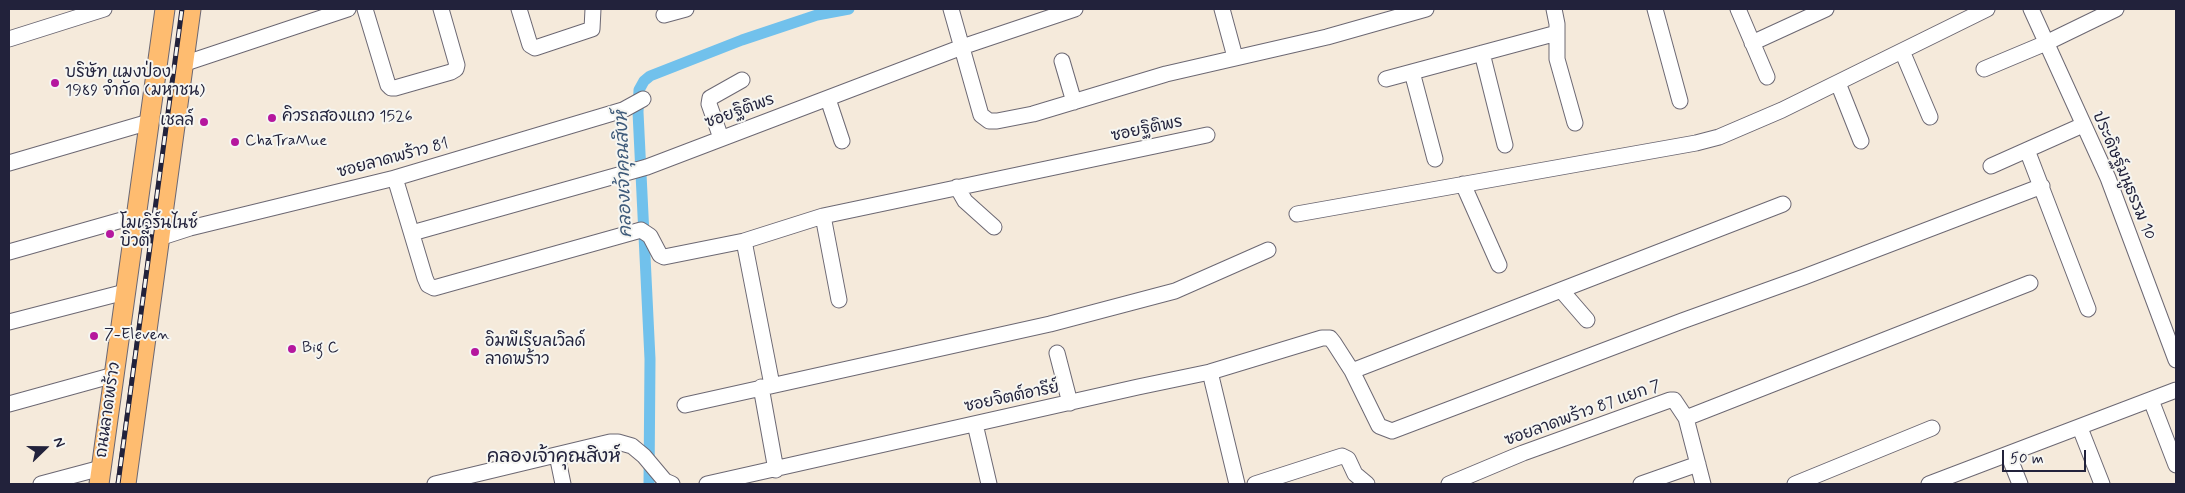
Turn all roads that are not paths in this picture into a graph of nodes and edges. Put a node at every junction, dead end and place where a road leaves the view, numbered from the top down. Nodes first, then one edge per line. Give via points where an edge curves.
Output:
1 (104, 9) edge
2 (164, 9) edge
3 (191, 9) edge
4 (348, 9) edge
5 (365, 9) edge
6 (441, 9) edge
7 (519, 9) edge
8 (593, 9) edge
9 (686, 9) edge
10 (951, 9) edge
11 (1075, 9) edge
12 (1222, 9) edge
13 (1426, 9) edge
14 (1554, 9) edge
15 (1655, 9) edge
16 (1738, 9) edge
17 (1826, 9) edge
18 (1987, 9) edge
19 (2031, 9) edge
20 (2116, 9) edge
21 (664, 15) dead end
22 (1557, 32) junction
23 (9, 39) edge
24 (1752, 43) junction
25 (2046, 43) junction
26 (962, 47) junction
27 (1902, 51) junction
28 (1482, 53) junction
29 (1235, 57) junction
30 (1062, 61) dead end
31 (183, 64) junction
32 (1984, 69) dead end
33 (1412, 72) junction
34 (1767, 77) dead end
35 (1386, 79) dead end
36 (742, 80) dead end
37 (1838, 83) junction
38 (828, 99) junction
39 (1680, 101) dead end
40 (638, 102) dead end
41 (1074, 102) junction
42 (1930, 117) dead end
43 (149, 122) junction
44 (1575, 123) dead end
45 (2083, 125) junction
46 (1207, 135) dead end
47 (721, 138) junction
48 (842, 141) dead end
49 (1861, 142) dead end
50 (1505, 145) dead end
51 (2027, 150) junction
52 (1435, 159) dead end
53 (9, 163) edge
54 (1992, 166) dead end
55 (395, 178) junction
56 (1462, 184) junction
57 (2042, 186) junction
58 (957, 187) junction
59 (1783, 204) dead end
60 (1297, 214) dead end
61 (136, 216) junction
62 (822, 216) junction
63 (994, 227) dead end
64 (412, 233) junction
65 (159, 238) junction
66 (744, 241) junction
67 (1268, 250) dead end
68 (9, 252) edge
69 (1499, 265) dead end
70 (2030, 283) dead end
71 (1561, 290) junction
72 (125, 292) junction
73 (839, 300) dead end
74 (2088, 309) dead end
75 (1587, 320) dead end
76 (9, 322) edge
77 (1057, 353) dead end
78 (2176, 360) edge
79 (1352, 371) junction
80 (1210, 372) junction
81 (114, 375) junction
82 (767, 386) junction
83 (2176, 390) edge
84 (2151, 400) junction
85 (1070, 403) junction
86 (9, 404) edge
87 (685, 405) dead end
88 (1686, 418) junction
89 (975, 424) junction
90 (1932, 428) dead end
91 (2080, 428) junction
92 (2008, 454) junction
93 (557, 455) junction
94 (1698, 464) junction
95 (2176, 465) edge
96 (773, 475) edge
97 (100, 476) edge
98 (1283, 481) edge
99 (1939, 483) edge
100 (40, 484) edge
101 (126, 484) edge
102 (435, 484) edge
103 (563, 484) edge
104 (672, 484) edge
105 (707, 484) edge
106 (990, 484) edge
107 (1237, 484) edge
108 (1255, 484) edge
109 (1367, 484) edge
110 (1449, 484) edge
111 (1641, 484) edge
112 (1704, 484) edge
113 (1795, 484) edge
114 (2020, 484) edge
115 (2102, 484) edge

1 - 23 street
2 - 43 main road, ถนนลาดพร้าว
3 - 31 main road, ถนนลาดพร้าว
4 - 31 street
5 - 6 street via 388,85 395,88 456,69
7 - 8 street via 530,45 535,48 586,31 593,26
9 - 21 street
10 - 26 street
11 - 26 street, ซอยฐิติพร
12 - 29 street
13 - 29 street via 1327,37
14 - 22 street
15 - 39 street
16 - 24 street
17 - 24 street
18 - 27 street
19 - 25 street, ประดิษฐ์มนูธรรม 10
20 - 25 street
22 - 28 street
22 - 44 street via 1558,59
24 - 34 street
25 - 32 street
25 - 45 street, ประดิษฐ์มนูธรรม 10
26 - 38 street, ซอยฐิติพร
26 - 41 street via 981,115 985,119 997,122
27 - 37 street
27 - 42 street
28 - 33 street
28 - 50 street
29 - 41 street
30 - 41 street
31 - 65 main road, ถนนลาดพร้าว
33 - 35 street
33 - 52 street
36 - 47 street via 710,98 709,104
37 - 49 street
37 - 56 street via 1719,137
38 - 47 street, ซอยฐิติพร
38 - 48 street
40 - 55 street, ซอยลาดพร้าว 81 via 623,110
43 - 53 street
43 - 61 main road, ถนนลาดพร้าว
45 - 51 street
45 - 78 street, ประดิษฐ์มนูธรรม 10 via 2108,178
46 - 58 street, ซอยฐิติพร
47 - 64 street, ซอยฐิติพร via 642,168
51 - 54 street
51 - 57 street
55 - 64 street, ซอยฐิติพร
55 - 65 street, ซอยลาดพร้าว 81
56 - 60 street
56 - 69 street
57 - 74 street
57 - 79 street via 1392,430 1379,426
58 - 62 street, ซอยฐิติพร
58 - 63 street via 965,200
59 - 71 street
61 - 68 street
61 - 72 main road, ถนนลาดพร้าว
62 - 66 street, ซอยฐิติพร
62 - 73 street
64 - 66 street, ซอยฐิติพร via 424,278 434,288 646,233 664,257
65 - 101 main road, ถนนลาดพร้าว
66 - 82 street
67 - 82 street via 1175,291 1050,324
70 - 88 street
71 - 75 street
71 - 79 street
72 - 76 street
72 - 81 main road, ถนนลาดพร้าว
77 - 85 street
79 - 80 street, ซอยจิตต์อารีย์ via 1330,338 1322,338
80 - 85 street, ซอยจิตต์อารีย์
80 - 107 street
81 - 86 street
81 - 97 main road, ถนนลาดพร้าว
82 - 87 street
82 - 96 street
83 - 84 street
84 - 91 street
84 - 95 street
85 - 89 street, ซอยจิตต์อารีย์
88 - 94 street, ซอยลาดพร้าว 87 แยก 7
88 - 110 street, ซอยลาดพร้าว 87 แยก 7 via 1674,400 1670,400 1523,453
89 - 96 street, ซอยจิตต์อารีย์
89 - 106 street
90 - 113 street
91 - 92 street
91 - 115 street
92 - 99 street
92 - 114 street
93 - 102 street
93 - 103 street
93 - 104 street via 618,442 632,446 665,481
94 - 111 street
94 - 112 street, ซอยลาดพร้าว 87 แยก 7
96 - 105 street, ซอยจิตต์อารีย์
97 - 100 street
98 - 108 street
98 - 109 street via 1342,456

